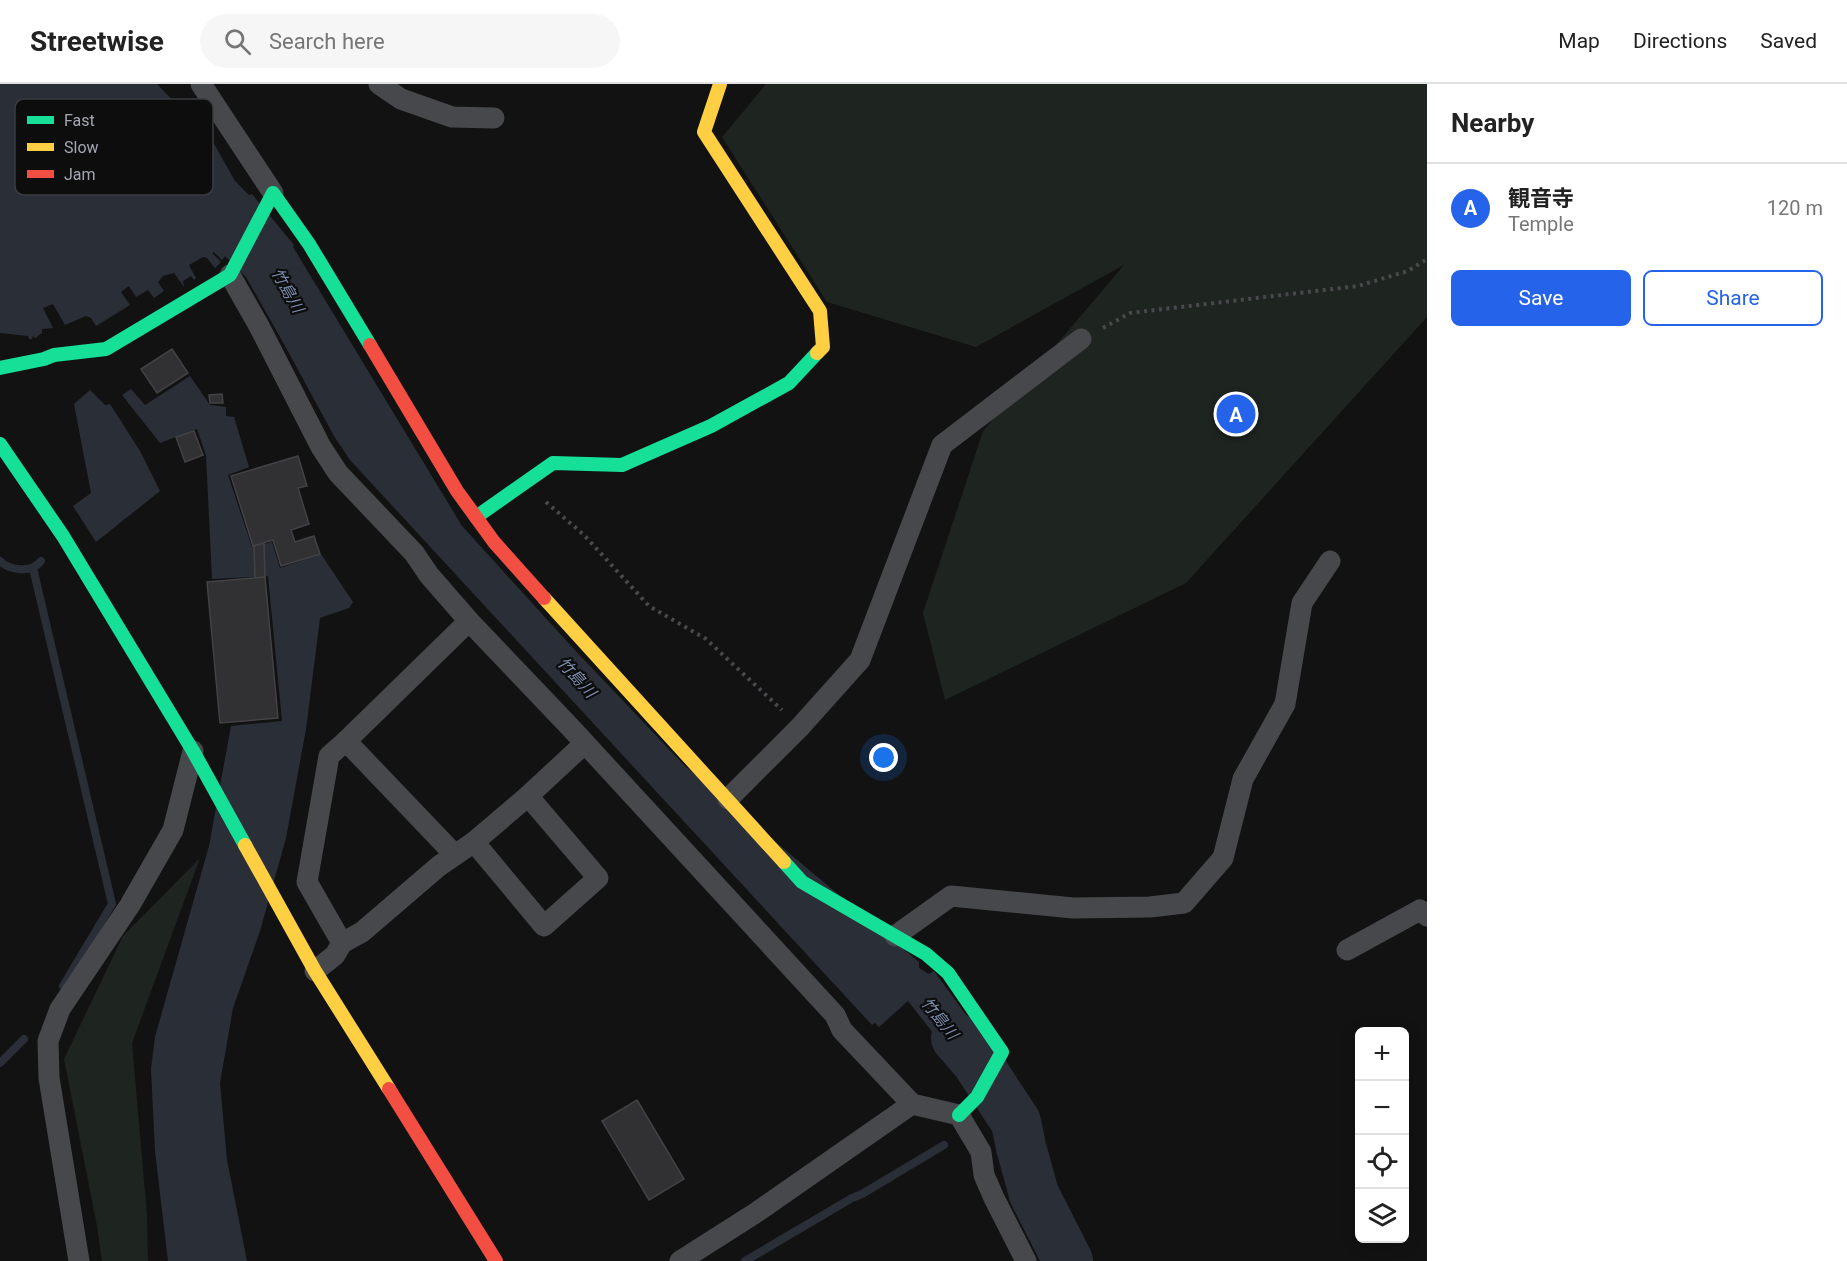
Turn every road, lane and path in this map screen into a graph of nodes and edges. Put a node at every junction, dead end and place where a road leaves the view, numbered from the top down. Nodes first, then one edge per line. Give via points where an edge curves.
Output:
1 (201, 84) edge
2 (379, 84) edge
3 (720, 84) edge
4 (210, 99) edge
5 (213, 104) edge
6 (494, 118) dead end
7 (270, 197) junction
8 (1427, 259) edge
9 (233, 271) junction
10 (1081, 339) joint
11 (0, 368) edge
12 (0, 444) edge
13 (525, 483) junction
14 (476, 517) junction
15 (1330, 561) dead end
16 (469, 621) junction
17 (800, 727) junction
18 (346, 741) junction
19 (584, 744) junction
20 (197, 759) junction
21 (528, 796) junction
22 (728, 799) junction
23 (474, 842) junction
24 (455, 855) junction
25 (1427, 916) edge
26 (895, 936) junction
27 (342, 943) junction
28 (1347, 950) dead end
29 (315, 971) junction
30 (912, 1104) junction
31 (959, 1115) junction
32 (79, 1261) edge
33 (496, 1261) edge
34 (680, 1261) edge
35 (1026, 1261) edge

1 - 4 street
2 - 6 street via 401,99 452,117
3 - 13 street via 704,132 820,311 823,347 789,383 711,426 622,465 553,464
5 - 7 street
7 - 9 street
7 - 14 street via 309,244
8 - 10 path via 1407,271 1358,286 1130,313
9 - 11 street via 106,349 54,355
9 - 16 street via 328,460
10 - 17 street via 942,445 860,660
12 - 20 street via 63,536
13 - 14 street
13 - 17 path via 584,535 649,606 706,639
14 - 22 street via 494,542
15 - 26 street via 1302,603 1285,704 1244,779 1223,858 1184,903 1073,908 951,896
16 - 18 street
16 - 19 street
17 - 22 street
18 - 24 street
18 - 27 street via 329,756 307,882
19 - 21 street
19 - 30 street
20 - 29 street
20 - 32 street via 173,830 130,904 60,1009 48,1041 49,1078
21 - 23 street
21 - 23 street via 598,878 544,926
22 - 26 street via 802,882
23 - 24 street
24 - 27 street via 362,932
25 - 28 street via 1420,910
26 - 31 street via 948,973 1002,1052 977,1097
27 - 29 street via 335,955
29 - 33 street
30 - 31 street
30 - 34 street
31 - 35 street via 981,1152 984,1175

